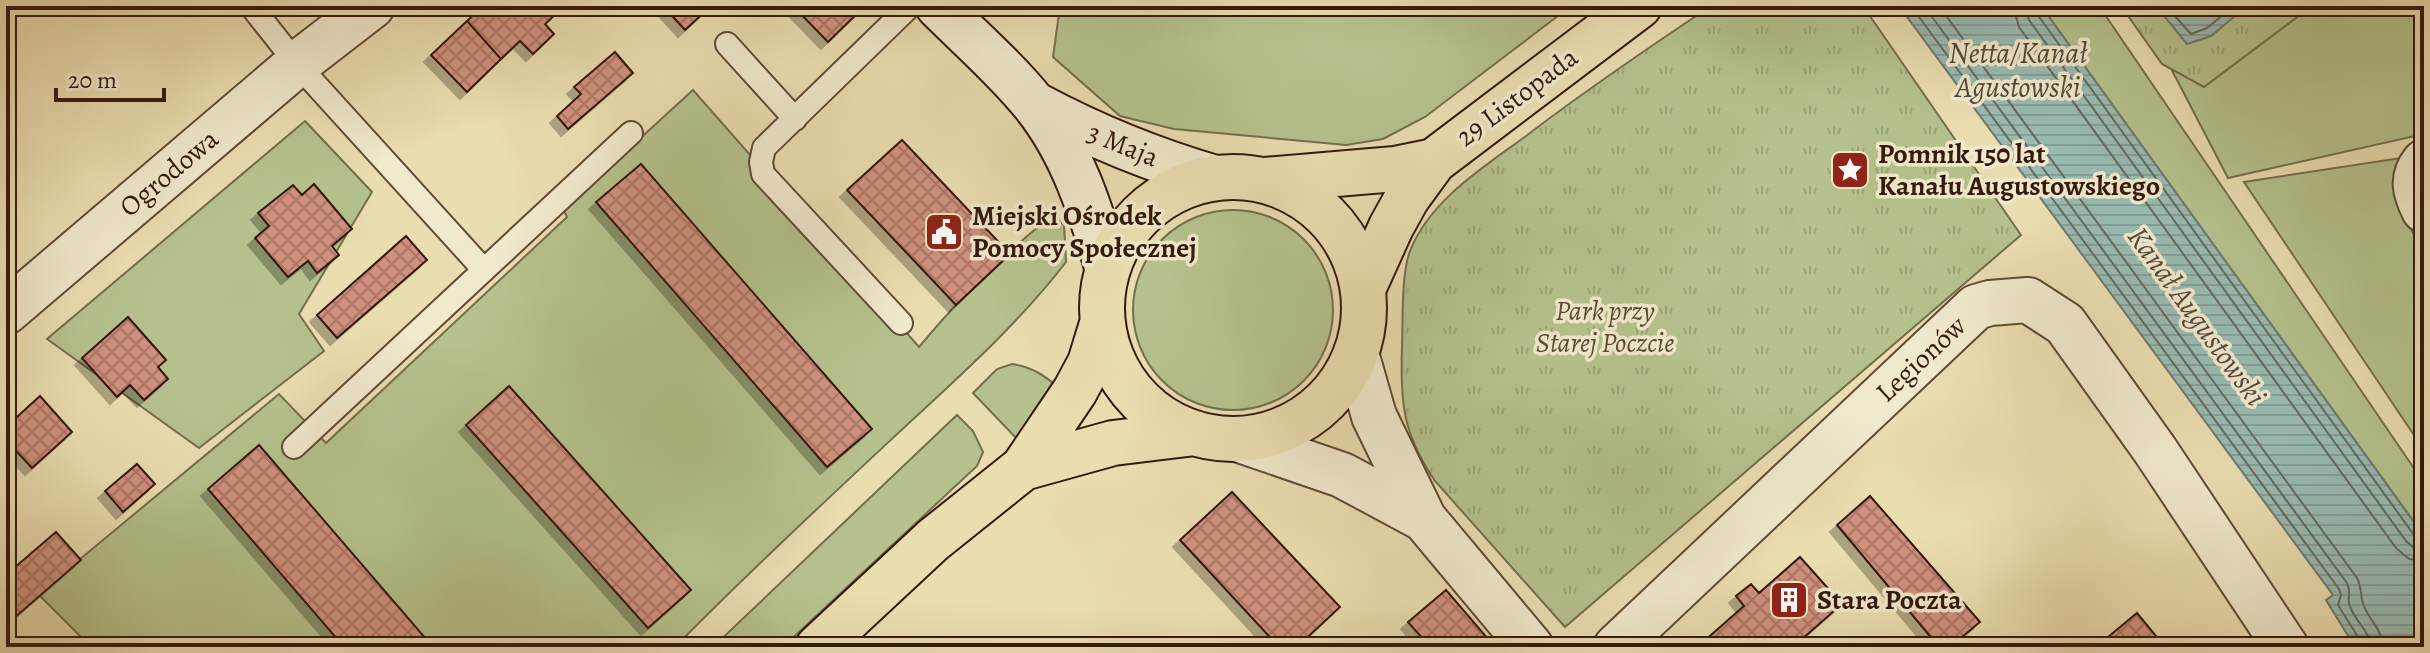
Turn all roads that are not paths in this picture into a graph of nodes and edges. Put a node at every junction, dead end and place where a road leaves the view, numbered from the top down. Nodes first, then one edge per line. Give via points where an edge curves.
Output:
1 (251, 6) edge
2 (372, 6) edge
3 (910, 6) edge
4 (938, 6) edge
5 (1639, 6) edge
6 (727, 44) dead end
7 (297, 64) junction
8 (1034, 104) junction
9 (795, 119) junction
10 (631, 133) dead end
11 (1434, 161) junction
12 (2424, 162) edge
13 (1215, 178) junction
14 (1263, 180) junction
15 (2424, 210) edge
16 (1107, 267) junction
17 (484, 270) junction
18 (1363, 289) junction
19 (6, 312) edge
20 (901, 323) dead end
21 (1102, 324) junction
22 (1356, 353) junction
23 (1216, 436) junction
24 (294, 447) dead end
25 (1023, 468) junction
26 (1424, 519) junction
27 (818, 647) edge
28 (1531, 647) edge
29 (1616, 647) edge
30 (2286, 647) edge

1 - 7 lane
2 - 7 street, Ogrodowa
3 - 9 lane
4 - 8 street, 3 Maja
5 - 11 main road, 29 Listopada
6 - 9 lane
7 - 17 lane
7 - 19 street, Ogrodowa
8 - 13 street, 3 Maja via 1112,142
8 - 16 street, 3 Maja via 1067,156
9 - 20 lane via 764,148 763,174
10 - 17 lane
11 - 14 main road, 29 Listopada
11 - 18 main road, 29 Listopada via 1407,198
12 - 15 street via 2415,185
13 - 14 main road
13 - 16 main road via 1179,187 1148,206 1123,234
14 - 18 main road via 1293,191 1340,231
16 - 21 main road
17 - 24 lane
18 - 22 main road
21 - 23 main road via 1108,349 1132,393 1172,424
21 - 25 main road via 1085,372
22 - 23 main road via 1334,392 1300,420 1259,436
22 - 26 street via 1374,416
23 - 25 main road via 1113,443
23 - 26 street via 1342,475
25 - 27 main road via 933,540
26 - 28 street
29 - 30 street, Legionów via 1976,307 2028,300 2065,324

